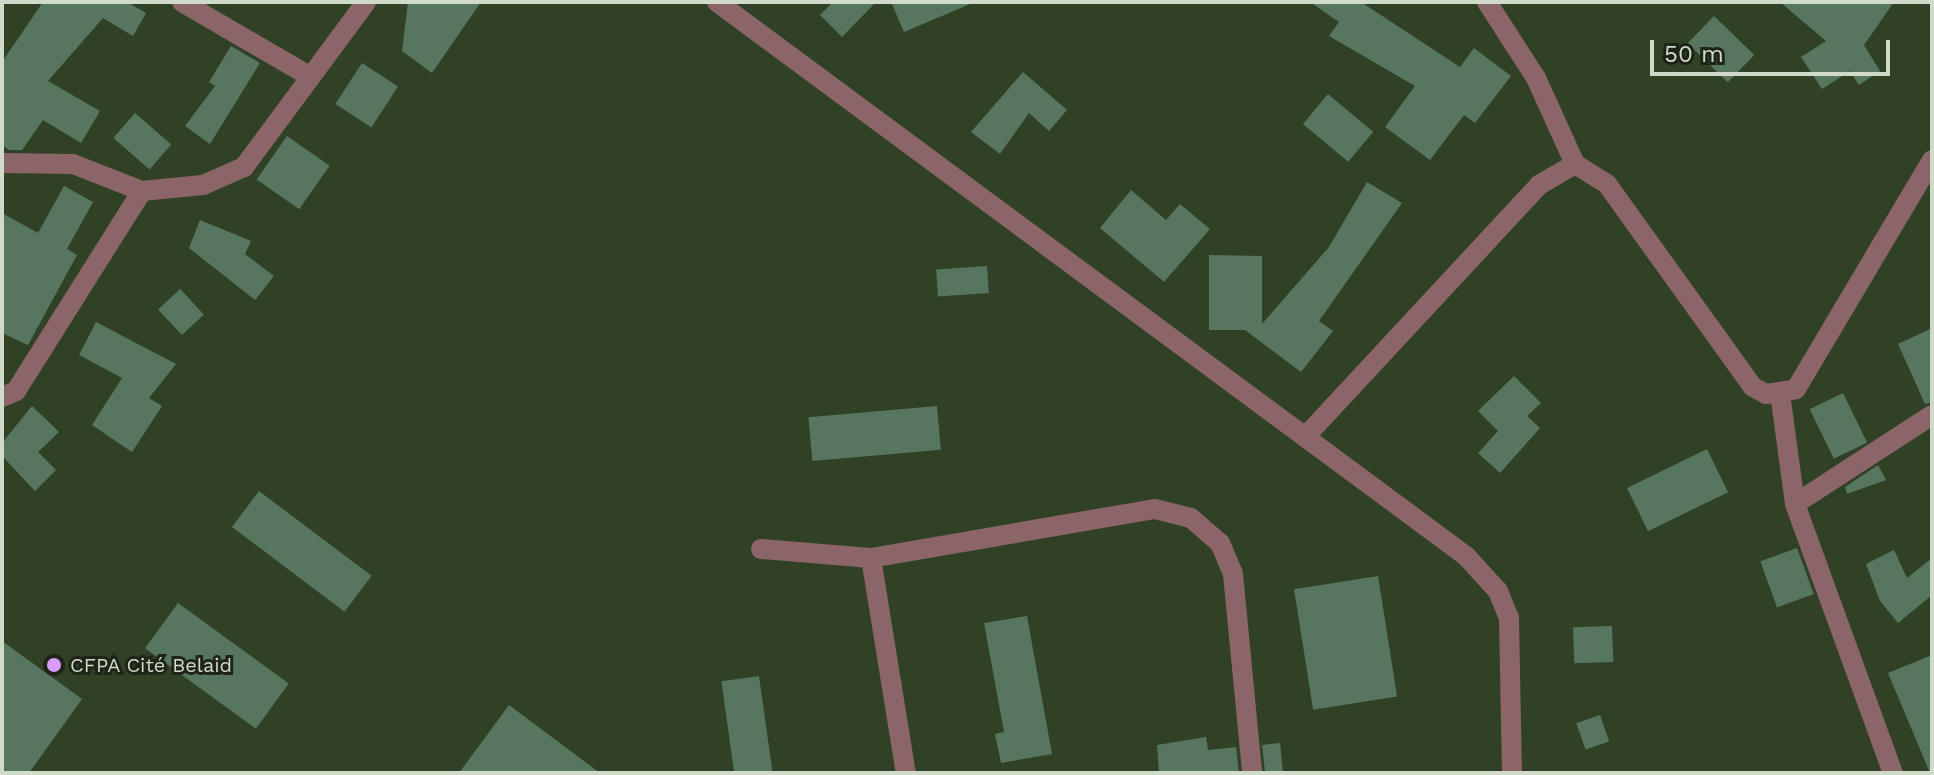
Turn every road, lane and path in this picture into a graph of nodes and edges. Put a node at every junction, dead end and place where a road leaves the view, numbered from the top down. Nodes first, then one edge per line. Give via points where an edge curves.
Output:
1 (182, 2) edge
2 (366, 2) edge
3 (717, 2) edge
4 (1487, 2) edge
5 (309, 76) junction
6 (1932, 160) edge
7 (2, 163) edge
8 (1575, 164) junction
9 (142, 191) junction
10 (1780, 393) junction
11 (2, 397) edge
12 (1932, 415) edge
13 (1305, 437) junction
14 (1795, 504) junction
15 (761, 549) dead end
16 (871, 558) junction
17 (906, 773) edge
18 (1252, 773) edge
19 (1512, 773) edge
20 (1893, 773) edge

1 - 5 street
2 - 5 street
3 - 13 street
4 - 8 street via 1536,78
5 - 9 street via 244,167 203,185
6 - 10 street via 1807,378
7 - 9 street via 73,164
8 - 10 street via 1607,184 1753,387
8 - 13 street via 1539,185
9 - 11 street via 16,391
10 - 14 street
12 - 14 street
13 - 19 street via 1466,556 1498,591 1514,668
14 - 20 street
15 - 16 street
16 - 17 street
16 - 18 street via 1155,509 1191,518 1220,543 1233,574

